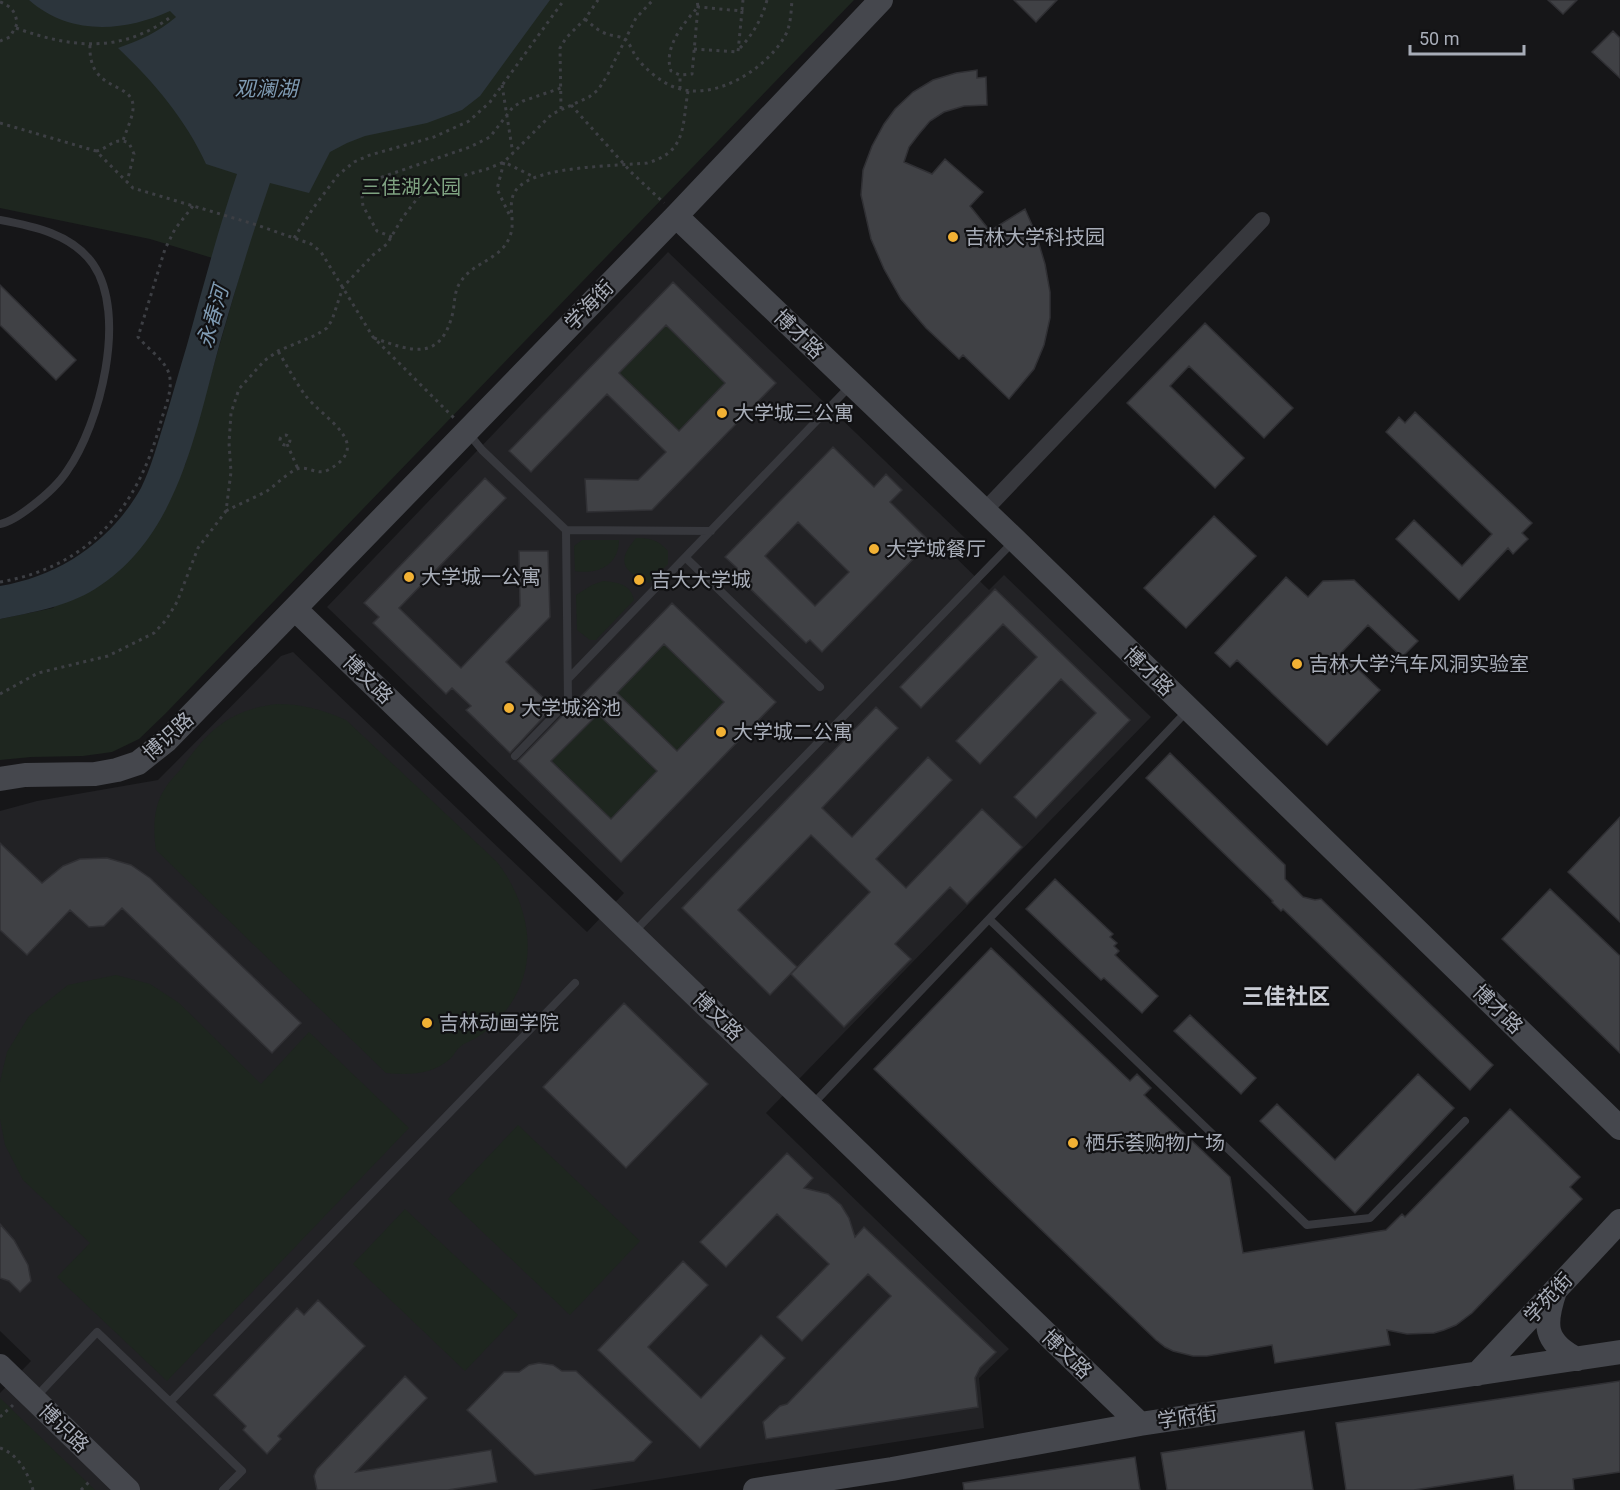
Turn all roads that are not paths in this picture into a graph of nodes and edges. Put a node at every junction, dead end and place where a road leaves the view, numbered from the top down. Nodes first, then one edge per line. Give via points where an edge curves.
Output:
1 (881, 0) edge
2 (670, 210) junction
3 (0, 220) edge
4 (1262, 220) dead end
5 (852, 384) junction
6 (466, 431) junction
7 (984, 511) junction
8 (0, 524) edge
9 (566, 530) junction
10 (711, 531) junction
11 (1015, 540) junction
12 (686, 558) junction
13 (295, 609) junction
14 (568, 679) junction
15 (820, 687) dead end
16 (1188, 709) junction
17 (515, 756) dead end
18 (0, 779) edge
19 (989, 919) junction
20 (633, 934) junction
21 (575, 983) dead end
22 (811, 1106) junction
23 (1465, 1121) dead end
24 (1620, 1128) edge
25 (1620, 1221) edge
26 (1555, 1291) junction
27 (1620, 1352) edge
28 (1577, 1359) junction
29 (0, 1366) edge
30 (1477, 1374) junction
31 (24, 1402) junction
32 (170, 1402) junction
33 (1140, 1424) junction
34 (894, 1479) edge
35 (128, 1490) edge
36 (224, 1490) edge
37 (755, 1490) edge

1 - 2 street, 学海街
2 - 5 street, 博才路
2 - 6 street, 学海街
3 - 8 lane via 57,235 75,246 92,263 102,283 111,331 97,411 80,450 47,495
4 - 7 street
5 - 7 street, 博才路
5 - 10 lane
6 - 9 lane
6 - 13 street, 学海街
7 - 11 street, 博才路
9 - 10 lane
9 - 14 lane
10 - 12 lane
11 - 16 street, 博才路
11 - 20 lane
12 - 14 lane
12 - 15 lane
13 - 18 street, 博识路 via 167,740 138,763 95,774
13 - 20 street, 博文路
14 - 17 lane via 568,701
16 - 19 lane
16 - 24 street, 博才路
19 - 22 lane
19 - 23 lane via 1307,1225 1370,1218
20 - 22 street, 博文路
21 - 32 lane
22 - 33 street, 博文路
25 - 26 street, 学苑街
26 - 28 street via 1547,1314 1548,1330 1564,1352
26 - 30 street, 学苑街
27 - 28 street, 学府街
28 - 30 street, 学府街
29 - 31 street, 博识路
30 - 33 street, 学府街
31 - 32 lane via 97,1332
31 - 35 street, 博识路
32 - 36 lane via 242,1471
33 - 34 street, 学府街
34 - 37 street, 学府街

